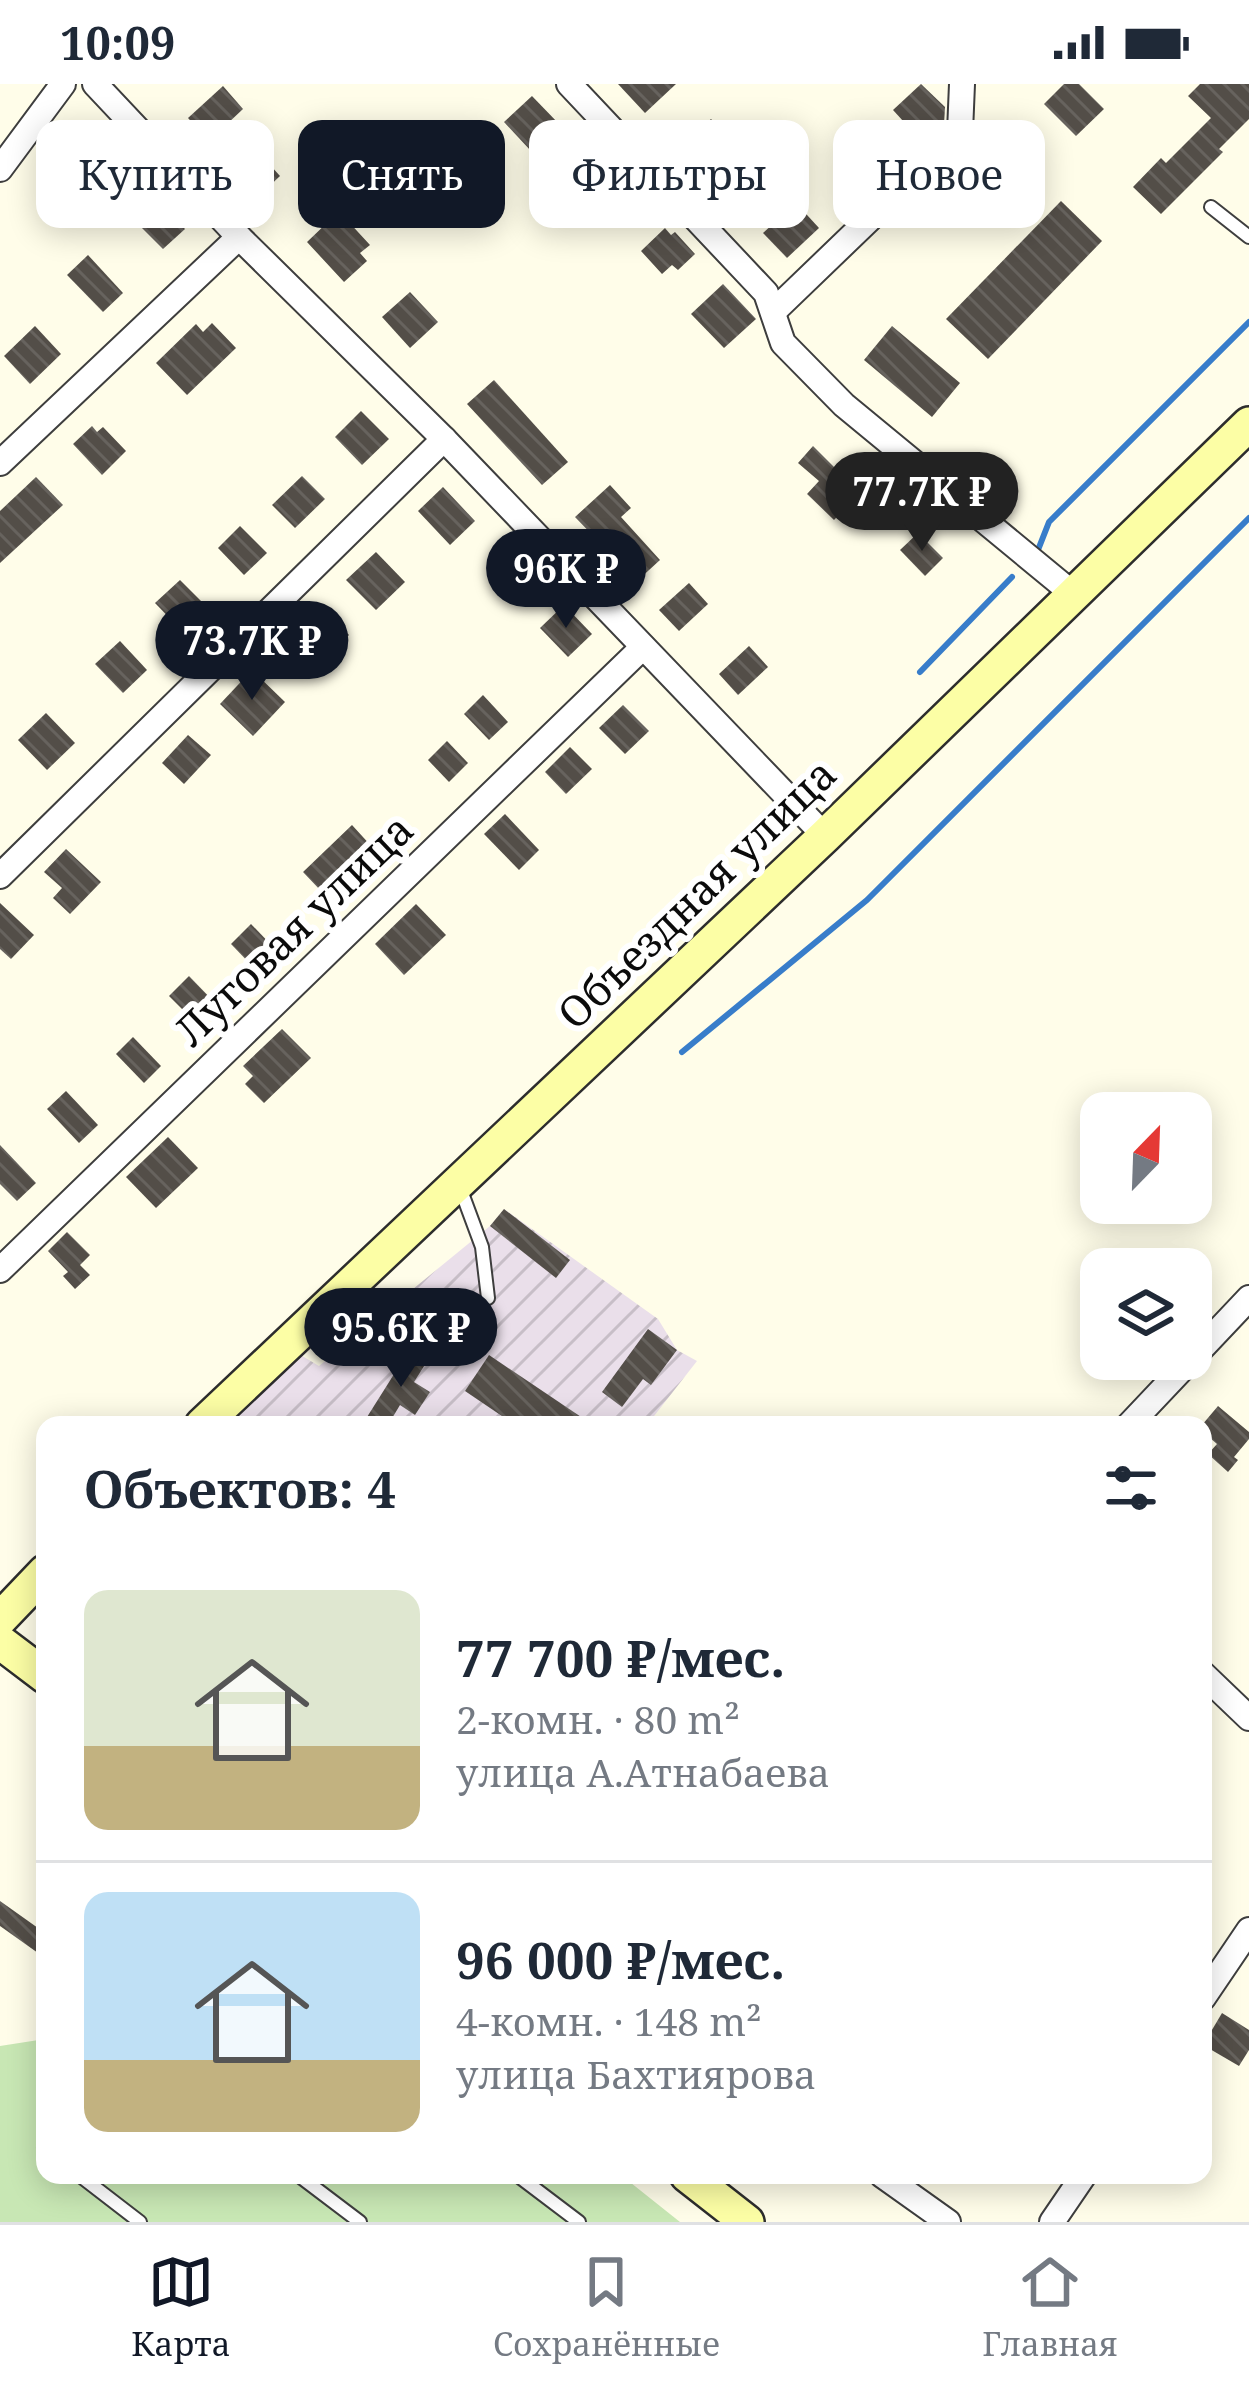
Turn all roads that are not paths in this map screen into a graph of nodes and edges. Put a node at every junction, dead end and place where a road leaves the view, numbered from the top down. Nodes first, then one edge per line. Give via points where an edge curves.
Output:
1 (63, 84) edge
2 (95, 84) edge
3 (569, 84) edge
4 (962, 84) edge
5 (0, 169) edge
6 (1211, 207) dead end
7 (239, 237) junction
8 (1249, 237) edge
9 (772, 311) junction
10 (1249, 424) edge
11 (444, 439) junction
12 (0, 463) edge
13 (1072, 593) junction
14 (643, 647) junction
15 (825, 836) junction
16 (0, 877) edge
17 (459, 1184) junction
18 (0, 1270) edge
19 (488, 1298) dead end
20 (1249, 1298) edge
21 (212, 1416) edge
22 (1138, 1416) edge
23 (36, 1581) edge
24 (0, 1619) edge
25 (0, 1642) edge
26 (36, 1669) edge
27 (1212, 1683) edge
28 (1249, 1718) edge
29 (1249, 1930) edge
30 (1212, 1985) edge
31 (91, 2184) edge
32 (310, 2184) edge
33 (529, 2184) edge
34 (698, 2184) edge
35 (894, 2184) edge
36 (1078, 2184) edge
37 (140, 2222) edge
38 (360, 2222) edge
39 (579, 2222) edge
40 (747, 2222) edge
41 (947, 2222) edge
42 (1052, 2222) edge

1 - 5 street
2 - 7 street
3 - 9 street via 766,293
4 - 9 street via 960,132
6 - 8 lane
7 - 11 street
7 - 12 street
9 - 13 street via 783,343 844,405
10 - 13 main road, Объездная улица
11 - 14 street
11 - 16 street
13 - 15 main road, Объездная улица
14 - 15 street
14 - 18 street, Луговая улица
15 - 17 main road, Объездная улица
17 - 19 lane via 482,1247
17 - 21 main road, Объездная улица
20 - 22 street
23 - 24 main road
25 - 26 main road
27 - 28 street
29 - 30 street
31 - 37 lane
32 - 38 lane
33 - 39 lane
34 - 40 main road
35 - 41 street
36 - 42 street

